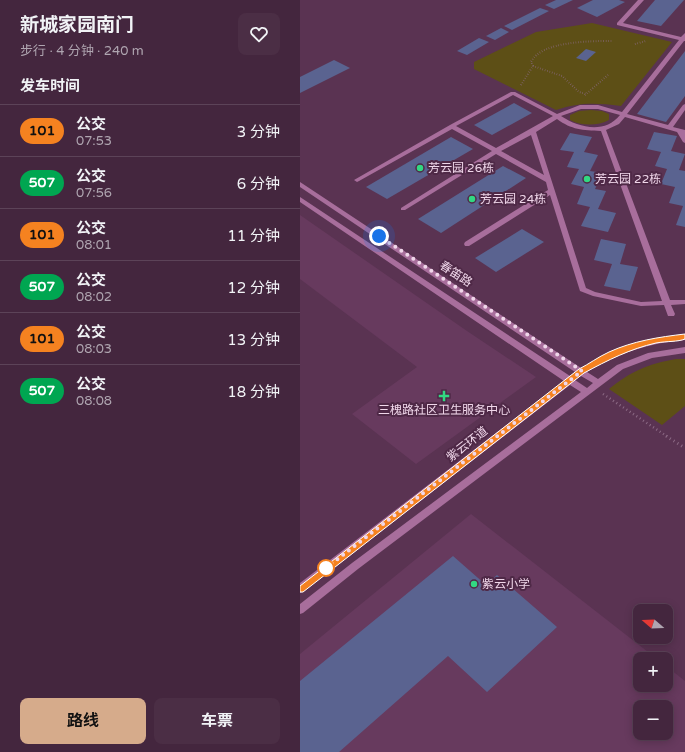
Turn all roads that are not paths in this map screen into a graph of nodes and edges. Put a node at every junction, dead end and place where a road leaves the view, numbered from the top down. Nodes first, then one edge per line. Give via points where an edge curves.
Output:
1 (640, 0) edge
2 (684, 37) edge
3 (685, 106) edge
4 (624, 115) junction
5 (557, 116) junction
6 (452, 126) junction
7 (603, 128) junction
8 (669, 128) junction
9 (533, 131) junction
10 (683, 132) edge
11 (685, 141) edge
12 (496, 151) junction
13 (357, 180) dead end
14 (549, 181) junction
15 (300, 184) edge
16 (552, 191) junction
17 (300, 198) edge
18 (403, 209) dead end
19 (467, 244) dead end
20 (668, 302) junction
21 (685, 302) edge
22 (671, 314) dead end
23 (685, 337) edge
24 (685, 350) edge
25 (582, 371) junction
26 (569, 380) junction
27 (593, 387) junction
28 (300, 589) edge
29 (300, 610) edge

1 - 2 street via 619,24
2 - 4 street
3 - 8 street
4 - 5 street via 598,107 580,107
4 - 7 street via 618,123
4 - 8 street
5 - 6 street via 513,94
5 - 7 street via 580,128
5 - 9 street
6 - 12 street
6 - 13 street
7 - 20 street
8 - 10 street
9 - 12 street
9 - 14 street
10 - 11 street
12 - 14 street
12 - 18 street
14 - 16 street
15 - 25 street, 春笛路
16 - 19 street
16 - 20 street via 583,289 593,294 641,304
17 - 26 street, 春笛路
20 - 21 street
20 - 22 street
23 - 25 street, 紫云环道 via 658,340 627,348
24 - 27 street via 651,355 634,361 620,367
25 - 26 street, 紫云环道
25 - 27 street, 春笛路
26 - 27 street, 春笛路
26 - 28 street, 紫云环道
27 - 29 street

